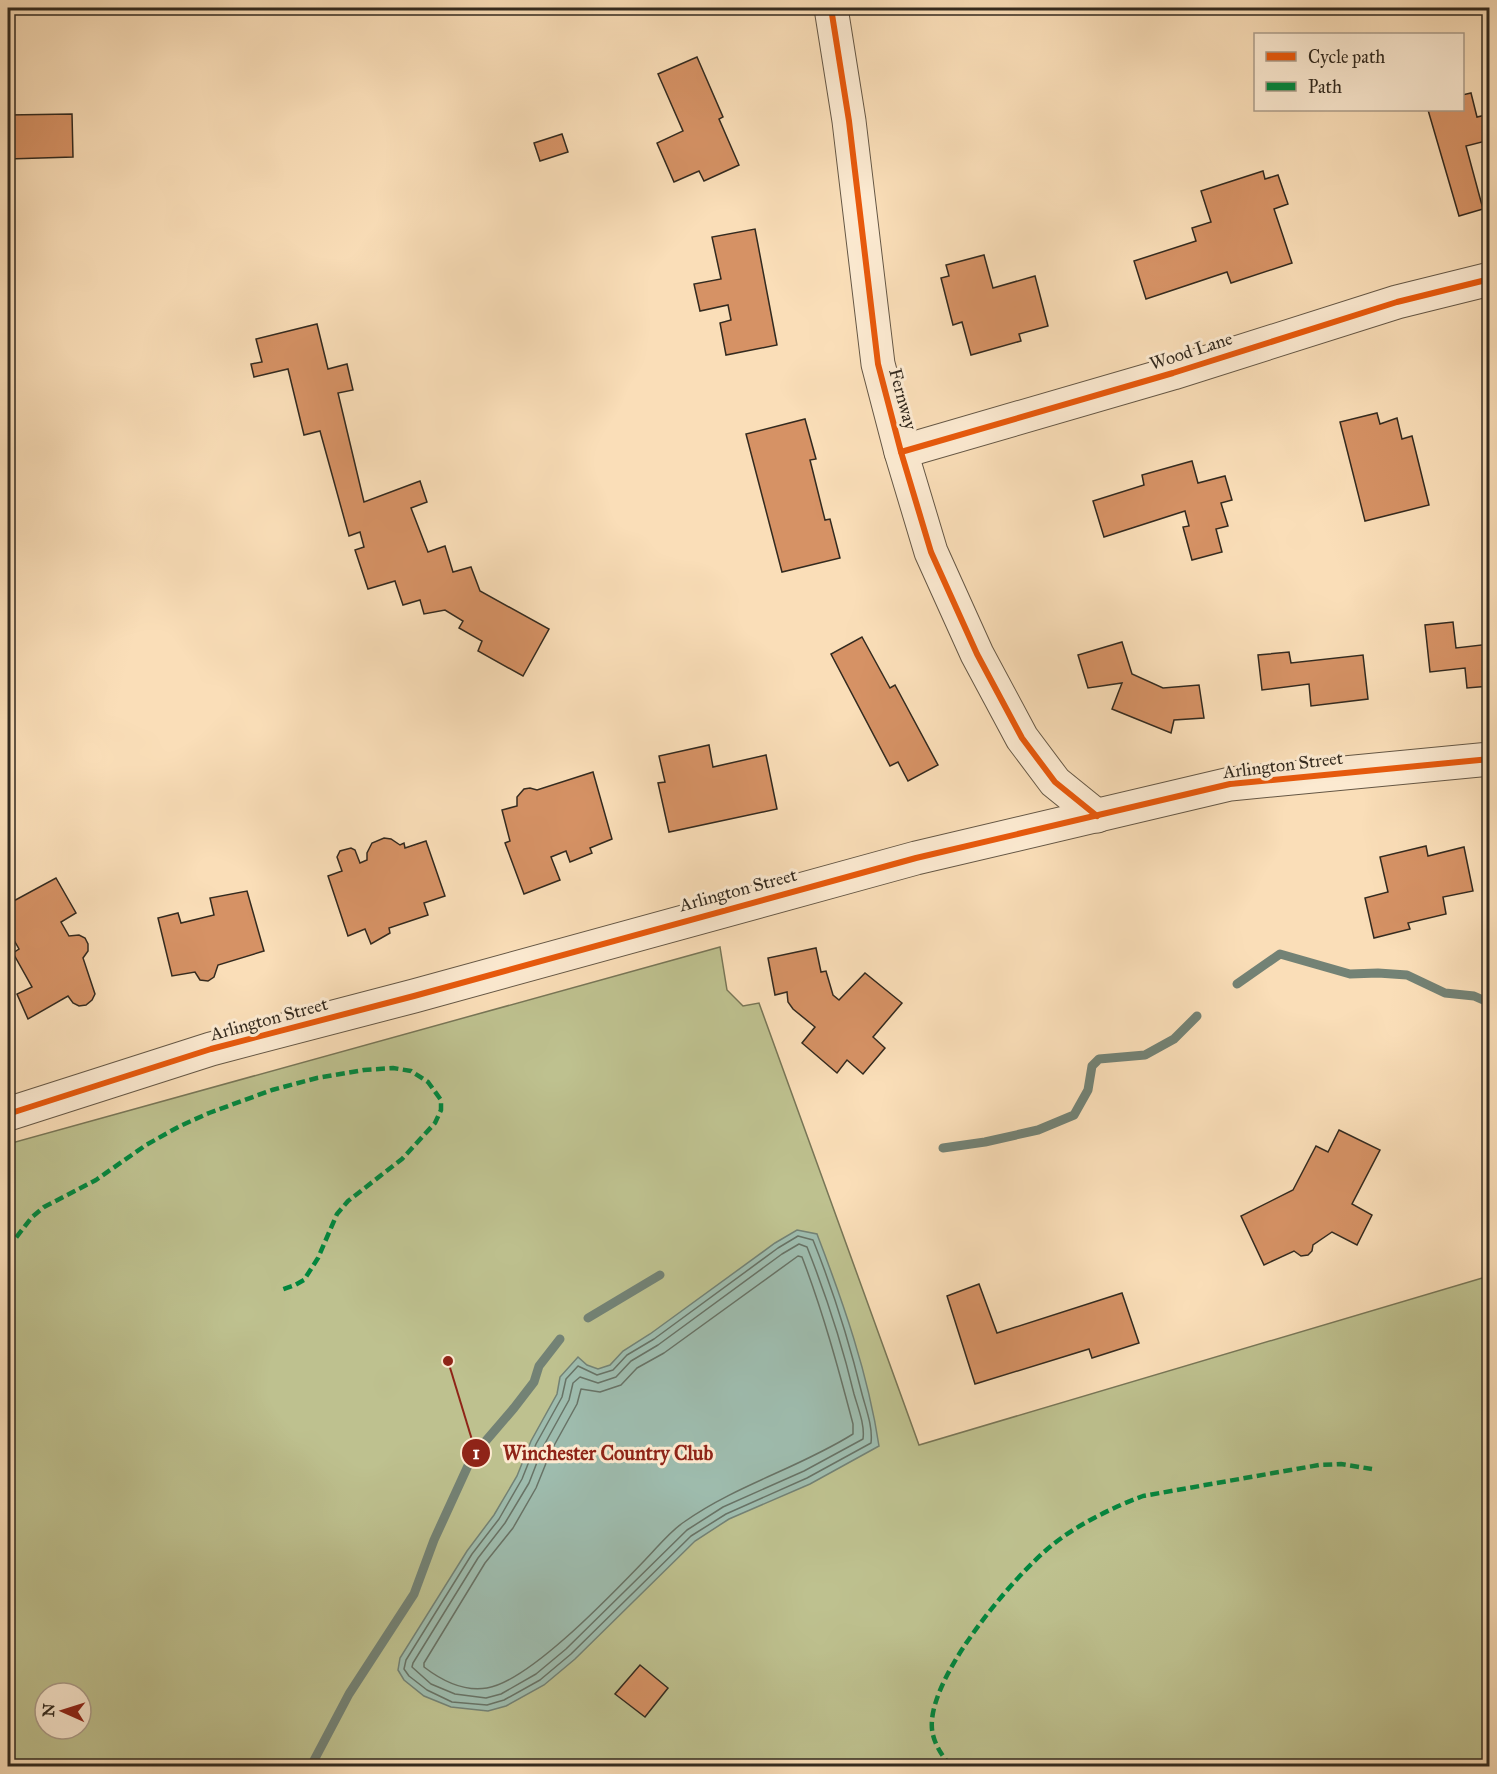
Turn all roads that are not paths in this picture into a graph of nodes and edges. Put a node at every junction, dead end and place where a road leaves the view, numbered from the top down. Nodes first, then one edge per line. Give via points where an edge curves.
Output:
1 (831, 8) edge
2 (1490, 279) edge
3 (901, 452) junction
4 (1490, 759) edge
5 (1097, 816) junction
6 (8, 1114) edge

1 - 3 street, Fernway via 849,121 878,364
2 - 3 street, Wood Lane via 1397,302 1173,373
3 - 5 street, Fernway via 931,552 977,654 1017,728 1054,782
4 - 5 street, Arlington Street via 1230,784
5 - 6 street, Arlington Street via 916,858 211,1049

